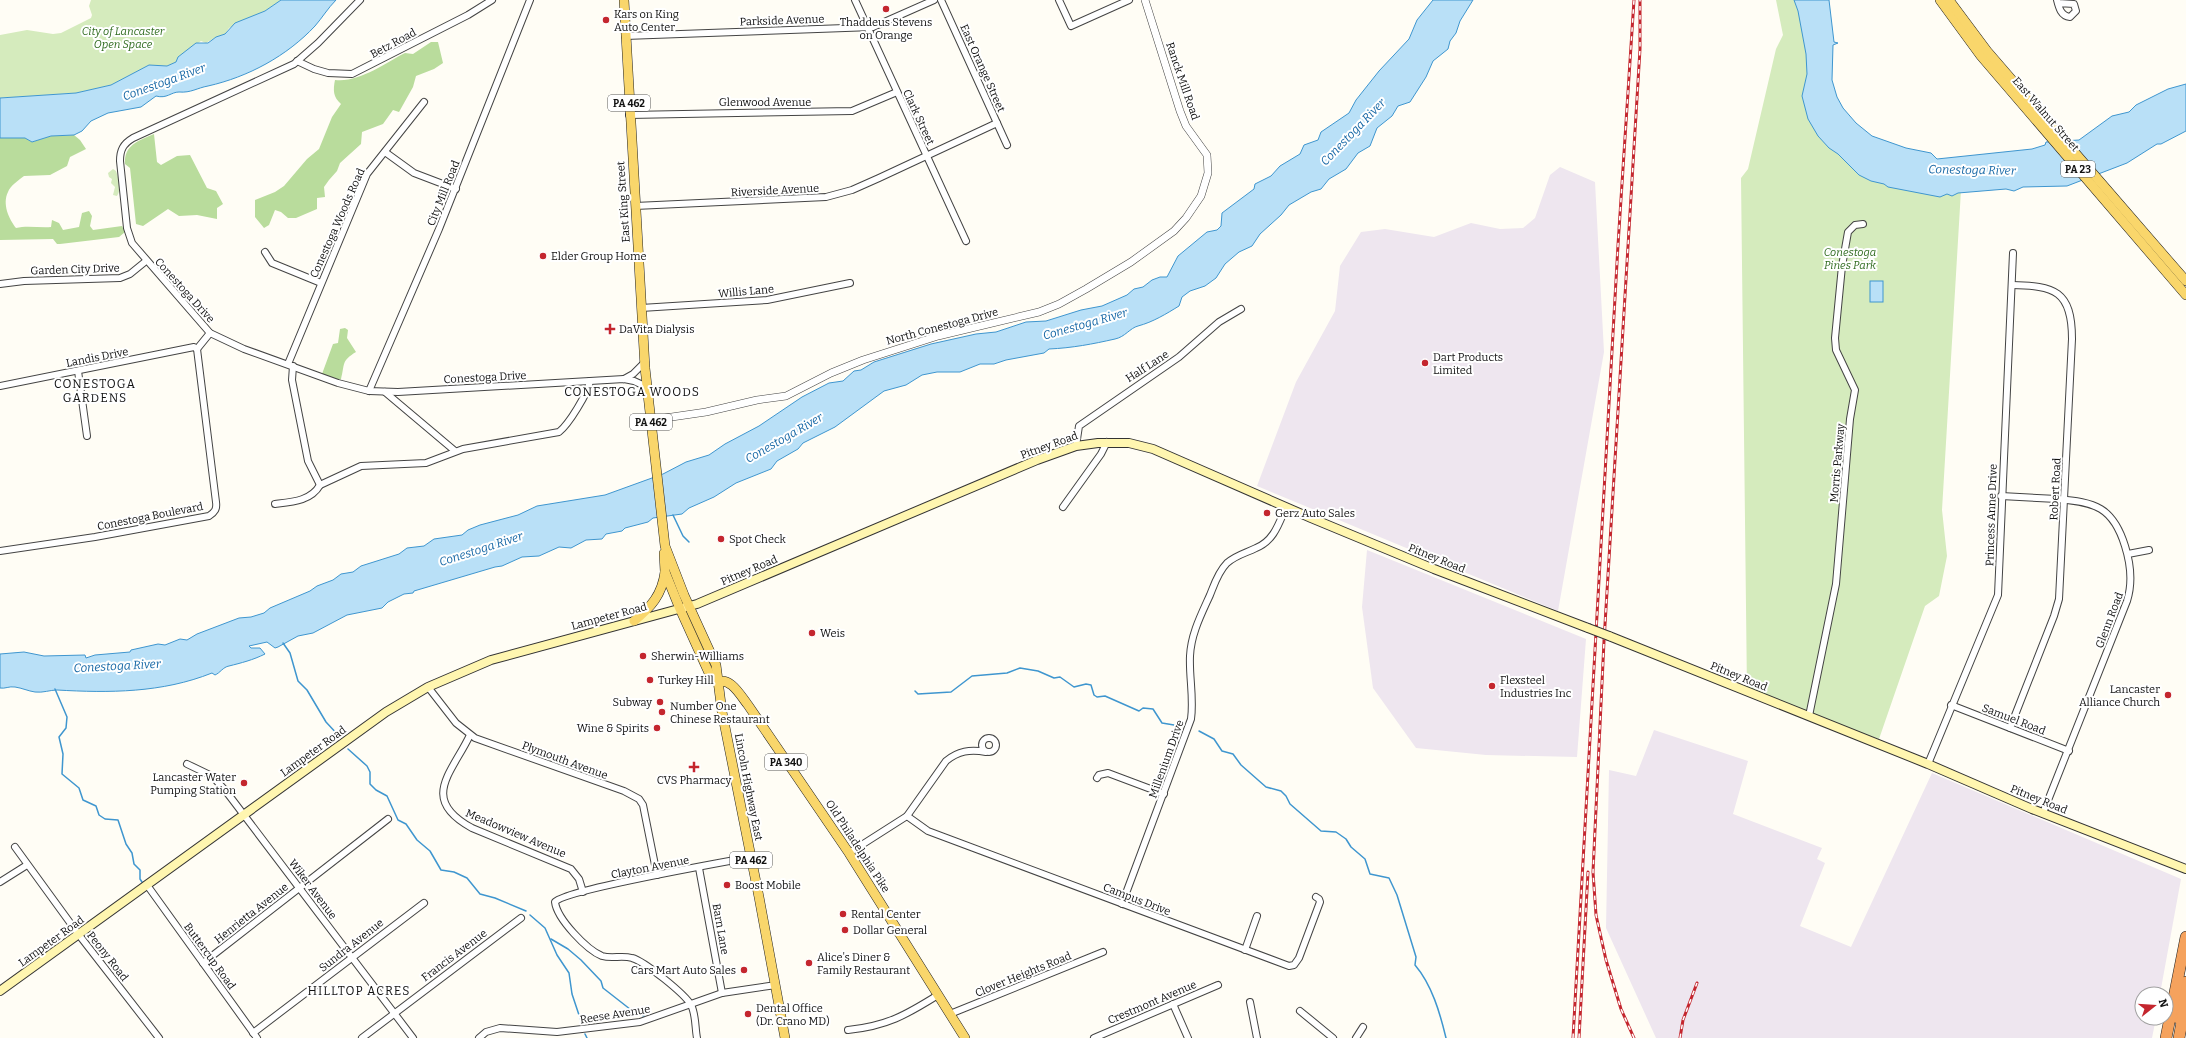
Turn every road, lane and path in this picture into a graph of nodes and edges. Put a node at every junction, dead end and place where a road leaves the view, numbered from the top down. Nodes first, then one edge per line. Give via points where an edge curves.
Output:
1 (360, 0) edge
2 (492, 0) edge
3 (530, 0) edge
4 (624, 0) edge
5 (855, 0) edge
6 (934, 0) edge
7 (941, 0) edge
8 (1059, 0) edge
9 (1129, 0) edge
10 (1146, 0) edge
11 (1940, 0) edge
12 (1949, 0) edge
13 (867, 27) junction
14 (625, 36) junction
15 (298, 61) junction
16 (2012, 87) junction
17 (897, 92) junction
18 (424, 102) dead end
19 (630, 115) junction
20 (997, 123) junction
21 (1006, 145) dead end
22 (385, 152) junction
23 (927, 156) junction
24 (1204, 188) joint
25 (456, 189) junction
26 (635, 206) junction
27 (1863, 224) dead end
28 (966, 241) dead end
29 (2151, 248) junction
30 (265, 252) dead end
31 (2013, 253) dead end
32 (146, 261) junction
33 (2186, 281) edge
34 (321, 283) junction
35 (850, 283) dead end
36 (0, 284) edge
37 (2012, 285) junction
38 (2186, 295) edge
39 (641, 308) junction
40 (1241, 309) dead end
41 (210, 333) junction
42 (197, 349) junction
43 (645, 362) junction
44 (291, 365) junction
45 (78, 371) junction
46 (624, 379) junction
47 (590, 381) junction
48 (0, 386) edge
49 (647, 387) junction
50 (369, 391) junction
51 (385, 392) junction
52 (651, 420) junction
53 (87, 436) dead end
54 (1107, 442) junction
55 (1076, 446) junction
56 (455, 452) junction
57 (320, 485) junction
58 (2001, 496) junction
59 (2064, 499) junction
60 (275, 504) dead end
61 (1063, 507) dead end
62 (1286, 508) junction
63 (665, 546) junction
64 (2149, 550) dead end
65 (0, 551) edge
66 (2128, 554) junction
67 (665, 572) junction
68 (684, 607) junction
69 (634, 621) junction
70 (717, 682) junction
71 (428, 687) junction
72 (1951, 705) junction
73 (1809, 716) junction
74 (2010, 728) junction
75 (470, 735) junction
76 (2068, 751) junction
77 (986, 752) dead end
78 (187, 764) dead end
79 (1928, 764) junction
80 (1097, 778) dead end
81 (1164, 794) junction
82 (2043, 813) junction
83 (243, 815) junction
84 (907, 816) junction
85 (388, 819) dead end
86 (14, 847) dead end
87 (849, 853) junction
88 (751, 857) junction
89 (27, 865) junction
90 (699, 868) junction
91 (2186, 870) edge
92 (657, 875) junction
93 (0, 882) edge
94 (147, 885) junction
95 (299, 888) junction
96 (583, 892) junction
97 (1316, 897) dead end
98 (424, 903) dead end
99 (1122, 904) junction
100 (1257, 916) dead end
101 (521, 918) dead end
102 (79, 935) junction
103 (2186, 937) edge
104 (1244, 950) junction
105 (1103, 952) dead end
106 (352, 957) junction
107 (203, 963) junction
108 (2186, 982) edge
109 (776, 985) junction
110 (1218, 985) dead end
111 (0, 991) edge
112 (722, 993) junction
113 (938, 995) junction
114 (2186, 996) edge
115 (1250, 1002) dead end
116 (691, 1004) junction
117 (1173, 1004) junction
118 (1300, 1011) dead end
119 (395, 1013) junction
120 (950, 1014) junction
121 (1363, 1026) dead end
122 (848, 1030) dead end
123 (255, 1036) edge
124 (156, 1037) edge
125 (362, 1038) edge
126 (413, 1038) edge
127 (479, 1038) edge
128 (697, 1038) edge
129 (785, 1038) edge
130 (965, 1038) edge
131 (1094, 1038) edge
132 (1188, 1038) edge
133 (1257, 1038) edge
134 (1333, 1038) edge
135 (1356, 1038) edge
136 (2166, 1038) edge
137 (2174, 1038) edge
138 (2179, 1038) edge

1 - 15 street, Conestoga Drive
2 - 15 street, Betz Road via 352,74 328,73
3 - 25 street, City Mill Road
4 - 14 main road, East King Street / PA 462
5 - 13 street, Clark Street
6 - 13 street, Parkside Avenue via 874,27
7 - 20 street, East Orange Street
8 - 9 street via 1071,26
10 - 24 street, Ranck Mill Road via 1180,111 1186,126 1207,155 1209,168
11 - 16 main road, East Walnut Street / PA 23 via 1971,44
12 - 16 main road, East Walnut Street / PA 23
13 - 14 street, Parkside Avenue
13 - 17 street, Clark Street
14 - 19 main road, East King Street / PA 462
15 - 32 street, Conestoga Drive via 124,144 120,161 127,228 132,243
16 - 29 main road, East Walnut Street / PA 23
17 - 19 street, Glenwood Avenue via 852,111
17 - 23 street, Clark Street
18 - 22 street, Conestoga Woods Road
19 - 26 main road, East King Street / PA 462
20 - 21 street, East Orange Street
20 - 23 street, Riverside Avenue
22 - 25 street via 414,173
22 - 34 street, Conestoga Woods Road via 367,174
23 - 26 street, Riverside Avenue via 852,190 826,197
23 - 28 street, Clark Street
24 - 52 street, North Conestoga Drive via 1186,218 1168,235 1113,273 1053,306 938,336 863,360 830,373 786,396
25 - 50 street, City Mill Road
26 - 39 main road, East King Street / PA 462
27 - 73 street, Morris Parkway via 1855,225 1848,232 1842,266 1835,344 1853,384 1854,398 1836,584
29 - 33 main road, East Walnut Street / PA 23
29 - 38 main road, East Walnut Street / PA 23
30 - 34 street via 272,263
31 - 37 street, Princess Anne Drive
32 - 36 street, Garden City Drive via 130,274 120,278
32 - 41 street, Conestoga Drive
34 - 44 street, Conestoga Woods Road
35 - 39 street, Willis Lane via 768,300
37 - 58 street, Princess Anne Drive
37 - 59 street, Robert Road via 2045,287 2053,290 2062,298 2070,315 2072,339
39 - 43 main road, East King Street / PA 462
40 - 55 street, Half Lane via 1219,322 1179,357 1079,426
41 - 42 street
41 - 44 street, Conestoga Drive via 244,349
42 - 45 street, Landis Drive via 194,347
42 - 65 street, Conestoga Boulevard via 217,508 214,513 120,533
43 - 46 street
43 - 49 main road, East King Street / PA 462
44 - 50 street, Conestoga Drive via 338,383
44 - 57 street, Conestoga Woods Road via 308,461
45 - 48 street, Landis Drive
45 - 53 street
46 - 47 street, Conestoga Drive
46 - 49 street, Conestoga Drive
47 - 51 street, Conestoga Drive
47 - 56 street via 569,421 559,432
49 - 52 main road, East King Street / PA 462
50 - 51 street, Conestoga Drive
51 - 56 street
52 - 63 main road, East King Street / PA 462
54 - 55 main road, Pitney Road
54 - 61 street
54 - 62 main road, Pitney Road via 1128,443 1154,449
55 - 68 main road, Pitney Road
56 - 57 street via 426,463 361,466
57 - 60 street via 304,499
58 - 59 street, Glenn Road
58 - 72 street, Princess Anne Drive via 1998,595
59 - 66 street, Glenn Road via 2083,501 2104,510 2118,526
59 - 74 street, Robert Road via 2057,608
62 - 73 main road, Pitney Road, bridge
62 - 81 street, Millenium Drive via 1277,529 1268,540 1226,564 1197,623 1190,657 1193,695 1191,720
63 - 67 main road, Lincoln Highway East / PA 462
63 - 68 main road, Lincoln Highway East / PA 462
64 - 66 street
66 - 76 street, Glenn Road via 2131,575 2129,596
67 - 68 main road, Lincoln Highway East / PA 462
67 - 69 main road via 664,582 655,601
68 - 69 main road, Lampeter Road
68 - 70 main road, Lincoln Highway East / PA 462 via 716,664
69 - 71 main road, Lampeter Road via 497,658 456,673
70 - 87 main road, Old Philadelphia Pike / PA 340 via 724,680 729,683 748,704
70 - 88 main road, Lincoln Highway East / PA 462
71 - 75 street, Plymouth Avenue via 445,711
71 - 83 main road, Lampeter Road via 386,712
72 - 74 street, Samuel Road
72 - 79 street, Princess Anne Drive
73 - 79 main road, Pitney Road
74 - 76 street, Samuel Road
75 - 92 street, Plymouth Avenue via 624,791 639,799 645,812
75 - 96 street, Meadowview Avenue via 447,777 442,792 448,808 458,820 571,869 579,879
76 - 82 street, Glenn Road
77 - 84 street via 964,751 952,755
78 - 83 street, Wiker Avenue via 212,776
79 - 82 main road, Pitney Road
80 - 81 street via 1108,773
81 - 99 street, Millenium Drive
82 - 91 main road, Pitney Road
83 - 94 main road, Lampeter Road
83 - 95 street, Wiker Avenue
84 - 87 street
84 - 99 street, Campus Drive via 928,831
85 - 95 street, Henrietta Avenue
86 - 89 street, Peony Road
87 - 113 main road, Old Philadelphia Pike / PA 340
88 - 90 street, Clayton Avenue
88 - 109 main road, Lincoln Highway East / PA 462
89 - 93 street
89 - 102 street, Peony Road
90 - 92 street, Clayton Avenue
90 - 112 street, Barn Lane
92 - 96 street, Clayton Avenue
94 - 102 main road, Lampeter Road
94 - 107 street, Buttercup Road
95 - 106 street, Wiker Avenue
95 - 107 street, Henrietta Avenue
96 - 116 street, Clayton Avenue via 560,897 555,902 576,936 587,947 602,956 628,957 641,961
97 - 104 street, Campus Drive via 1320,902 1300,958 1294,965
98 - 106 street, Sundra Avenue
99 - 104 street, Campus Drive
100 - 104 street
101 - 119 street, Francis Avenue
102 - 111 main road, Lampeter Road
102 - 124 street, Peony Road
103 - 136 highway
105 - 120 street, Clover Heights Road
106 - 119 street, Wiker Avenue
106 - 123 street, Sundra Avenue
107 - 123 street, Buttercup Road
108 - 137 highway
109 - 112 street, Reese Avenue
109 - 129 main road, Lincoln Highway East / PA 462
110 - 117 street, Crestmont Avenue
112 - 116 street, Reese Avenue
113 - 120 main road, Old Philadelphia Pike / PA 340
113 - 122 street via 900,1018 871,1027
114 - 138 highway
115 - 133 street
116 - 127 street, Reese Avenue via 640,1022 557,1032 500,1028 486,1032
116 - 128 street
117 - 131 street, Crestmont Avenue
117 - 132 street
118 - 134 street
119 - 125 street, Francis Avenue
119 - 126 street, Wiker Avenue
120 - 130 main road, Old Philadelphia Pike / PA 340
121 - 135 street

